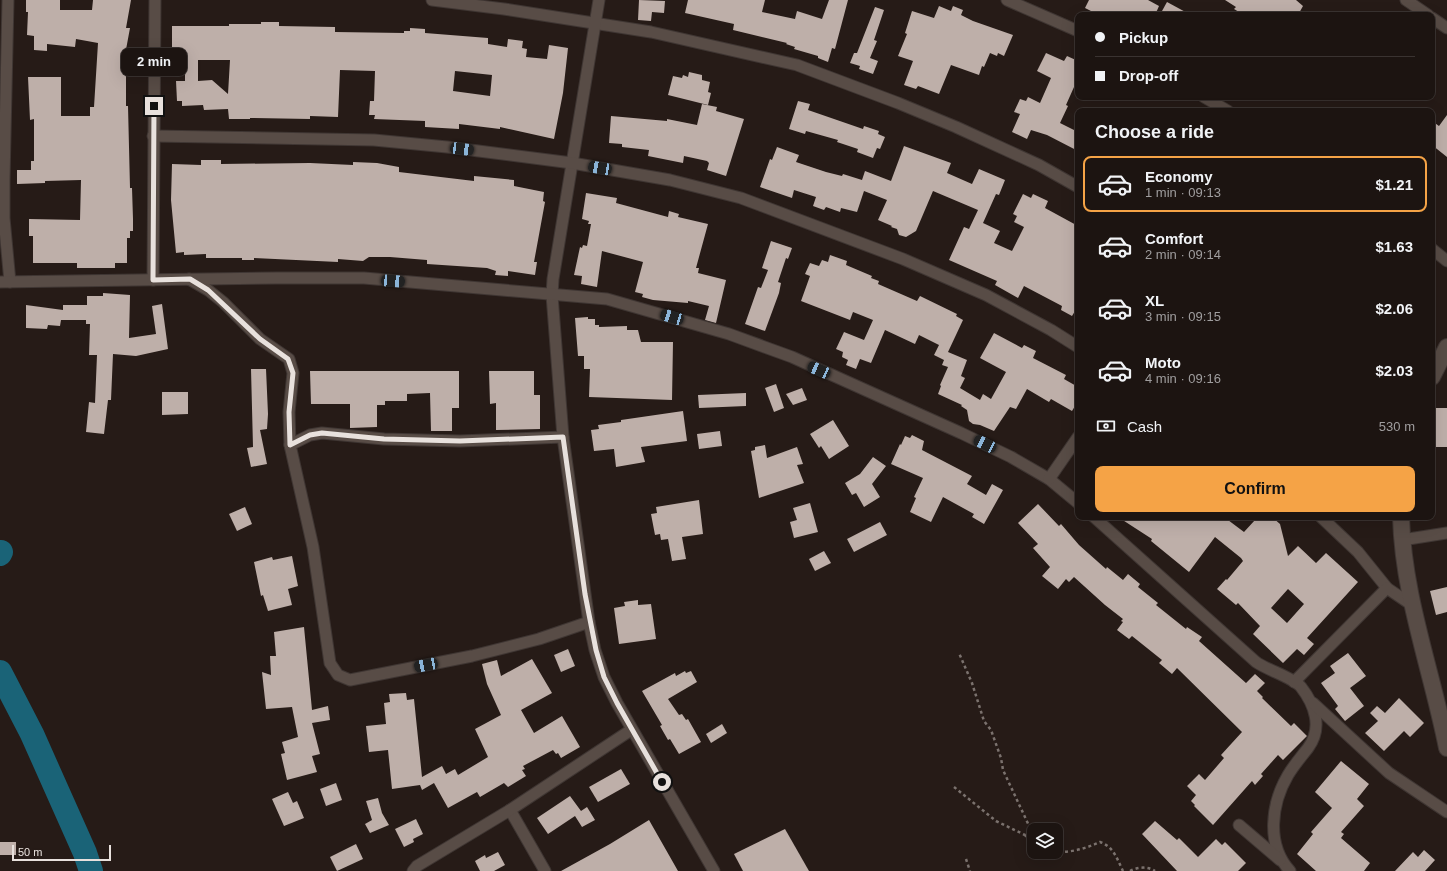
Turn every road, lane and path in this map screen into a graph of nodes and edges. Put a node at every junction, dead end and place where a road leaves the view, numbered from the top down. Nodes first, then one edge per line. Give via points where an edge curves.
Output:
1 (8, 0) edge
2 (155, 0) edge
3 (432, 0) edge
4 (599, 0) edge
5 (1007, 0) edge
6 (1406, 0) edge
7 (0, 1) edge
8 (1424, 12) edge
9 (1435, 20) edge
10 (595, 24) junction
11 (1447, 28) edge
12 (1075, 30) edge
13 (1209, 100) edge
14 (1223, 108) edge
15 (153, 136) junction
16 (2, 140) edge
17 (572, 163) junction
18 (1075, 185) edge
19 (1435, 251) edge
20 (1447, 261) edge
21 (190, 279) junction
22 (153, 280) junction
23 (5, 282) edge
24 (552, 295) junction
25 (1075, 345) edge
26 (1447, 347) edge
27 (1435, 371) edge
28 (563, 437) junction
29 (1075, 441) edge
30 (290, 445) junction
31 (1049, 478) junction
32 (1075, 500) edge
33 (1097, 520) edge
34 (1324, 520) edge
35 (1401, 520) edge
36 (1447, 533) edge
37 (1402, 540) junction
38 (1387, 588) junction
39 (1412, 606) junction
40 (590, 622) junction
41 (959, 653) dead end
42 (1294, 682) junction
43 (1312, 703) junction
44 (631, 730) junction
45 (1447, 748) edge
46 (954, 787) dead end
47 (510, 810) junction
48 (1447, 812) edge
49 (1239, 826) dead end
50 (1025, 835) joint
51 (1063, 853) edge
52 (966, 859) dead end
53 (1282, 862) junction
54 (413, 871) edge
55 (545, 871) edge
56 (714, 871) edge
57 (970, 871) edge
58 (1123, 871) edge
59 (1130, 871) edge
60 (1155, 871) edge
61 (1290, 871) edge

1 - 7 street
1 - 16 street
2 - 15 street
3 - 10 street
4 - 10 street
5 - 12 street
6 - 8 street
9 - 11 street
10 - 17 street
10 - 18 street via 651,32 796,65 956,127 1039,165
13 - 14 street
15 - 17 street via 374,140
15 - 22 street
16 - 23 street
17 - 24 street via 555,260
17 - 25 street via 670,180 741,198 788,215 903,259 986,295
19 - 20 street
21 - 22 street
21 - 24 street via 364,278
21 - 30 street via 208,290 260,339 288,359 293,373 289,412
22 - 23 street
24 - 28 street
24 - 31 street via 584,296 642,308 729,334 792,357 961,433
26 - 27 street
28 - 30 street via 460,441 384,439 322,433 310,435
28 - 40 street
29 - 31 street
30 - 40 street via 313,547 330,663 338,675 350,680 472,656 539,639
31 - 32 street
33 - 42 street via 1256,662
34 - 38 street via 1358,552
35 - 37 street
36 - 37 street
37 - 39 street
38 - 39 street
38 - 42 street
39 - 45 street
40 - 44 street via 604,677
41 - 50 path via 984,721 991,730 1003,770 1031,830
42 - 43 street
43 - 48 street via 1390,773
43 - 53 street via 1316,721 1314,739 1287,776 1275,814 1275,844
44 - 47 street
44 - 56 street
46 - 50 path via 996,821
47 - 54 street via 417,866
47 - 55 street
49 - 53 street
51 - 58 path via 1087,848 1100,842 1111,849
52 - 57 path
53 - 61 street
59 - 60 path via 1136,868

